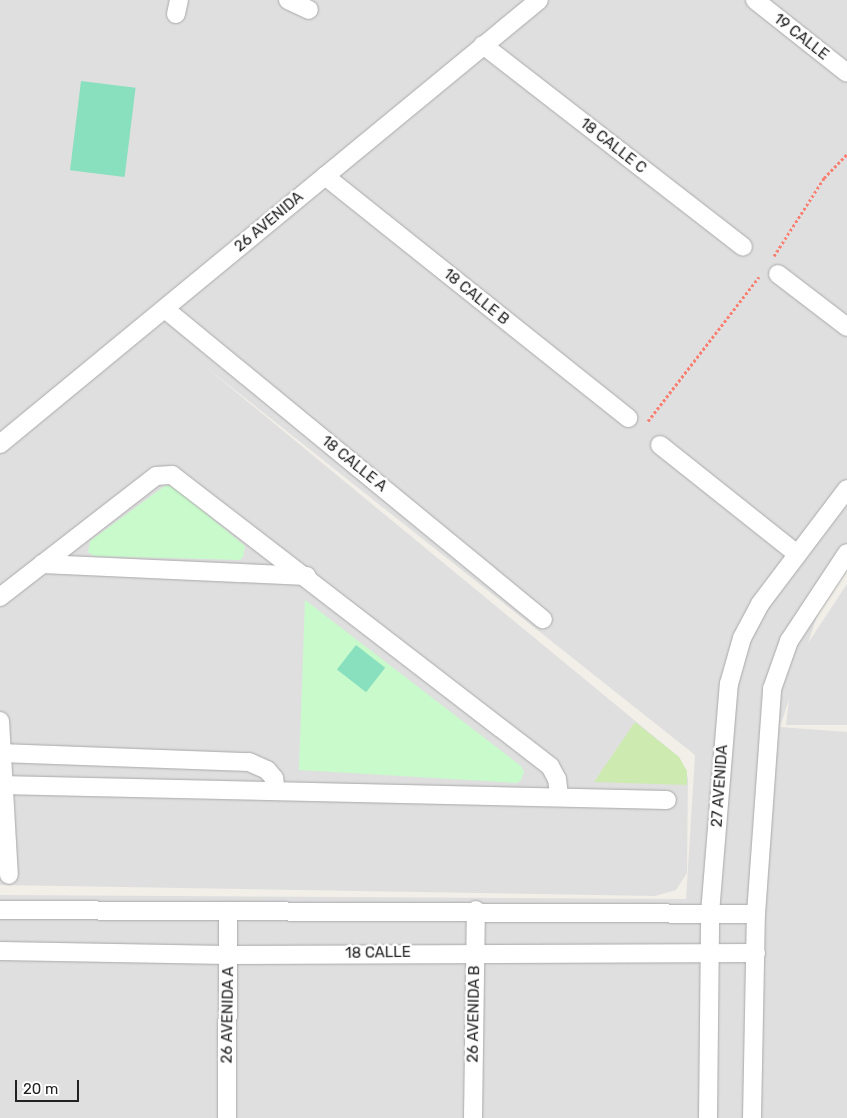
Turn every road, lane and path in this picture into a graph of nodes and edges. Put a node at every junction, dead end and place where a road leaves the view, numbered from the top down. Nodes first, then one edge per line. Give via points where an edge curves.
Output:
1 (288, 0) edge
2 (539, 0) edge
3 (755, 0) edge
4 (309, 10) dead end
5 (483, 45) junction
6 (847, 73) edge
7 (847, 154) edge
8 (325, 176) junction
9 (743, 247) dead end
10 (773, 270) junction
11 (165, 309) junction
12 (847, 327) edge
13 (634, 424) joint
14 (0, 444) edge
15 (660, 445) dead end
16 (847, 489) edge
17 (847, 553) edge
18 (797, 554) junction
19 (42, 564) junction
20 (307, 576) junction
21 (0, 597) edge
22 (543, 620) dead end
23 (0, 721) edge
24 (1, 753) edge
25 (2, 786) edge
26 (276, 791) junction
27 (559, 796) junction
28 (667, 800) dead end
29 (9, 875) dead end
30 (0, 910) edge
31 (476, 910) junction
32 (228, 913) junction
33 (710, 913) junction
34 (756, 914) junction
35 (0, 951) edge
36 (476, 952) junction
37 (711, 953) junction
38 (756, 953) junction
39 (228, 955) junction
40 (227, 1118) edge
41 (472, 1118) edge
42 (708, 1118) edge
43 (752, 1118) edge

1 - 4 street
2 - 5 street, 26 AVENIDA
3 - 6 street, 19 CALLE
5 - 8 street, 26 AVENIDA
5 - 9 street, 18 CALLE C
7 - 10 path via 824,178
8 - 11 street, 26 AVENIDA
8 - 13 street, 18 CALLE B
10 - 12 street
10 - 13 path
11 - 14 street, 26 AVENIDA
11 - 22 street, 18 CALLE A
15 - 18 street
16 - 18 street, 27 AVENIDA
17 - 34 street via 797,626 776,672 769,706
18 - 33 street, 27 AVENIDA via 760,604 742,638 733,668 726,707
19 - 20 street
19 - 20 street via 156,476 165,474 179,478
19 - 21 street
20 - 27 street via 550,766 557,779
23 - 24 street
24 - 25 street
24 - 26 street via 249,762 267,770 274,778
25 - 26 street
25 - 29 street
26 - 27 street
27 - 28 street
30 - 32 street
31 - 32 street
31 - 33 street
31 - 36 street, 26 AVENIDA B
32 - 39 street, 26 AVENIDA A
33 - 34 street
33 - 37 street, 27 AVENIDA
34 - 38 street
35 - 39 street, 18 CALLE
36 - 37 street, 18 CALLE
36 - 39 street, 18 CALLE
36 - 41 street, 26 AVENIDA B
37 - 38 street, 18 CALLE
37 - 42 street, 27 AVENIDA
38 - 43 street
39 - 40 street, 26 AVENIDA A

